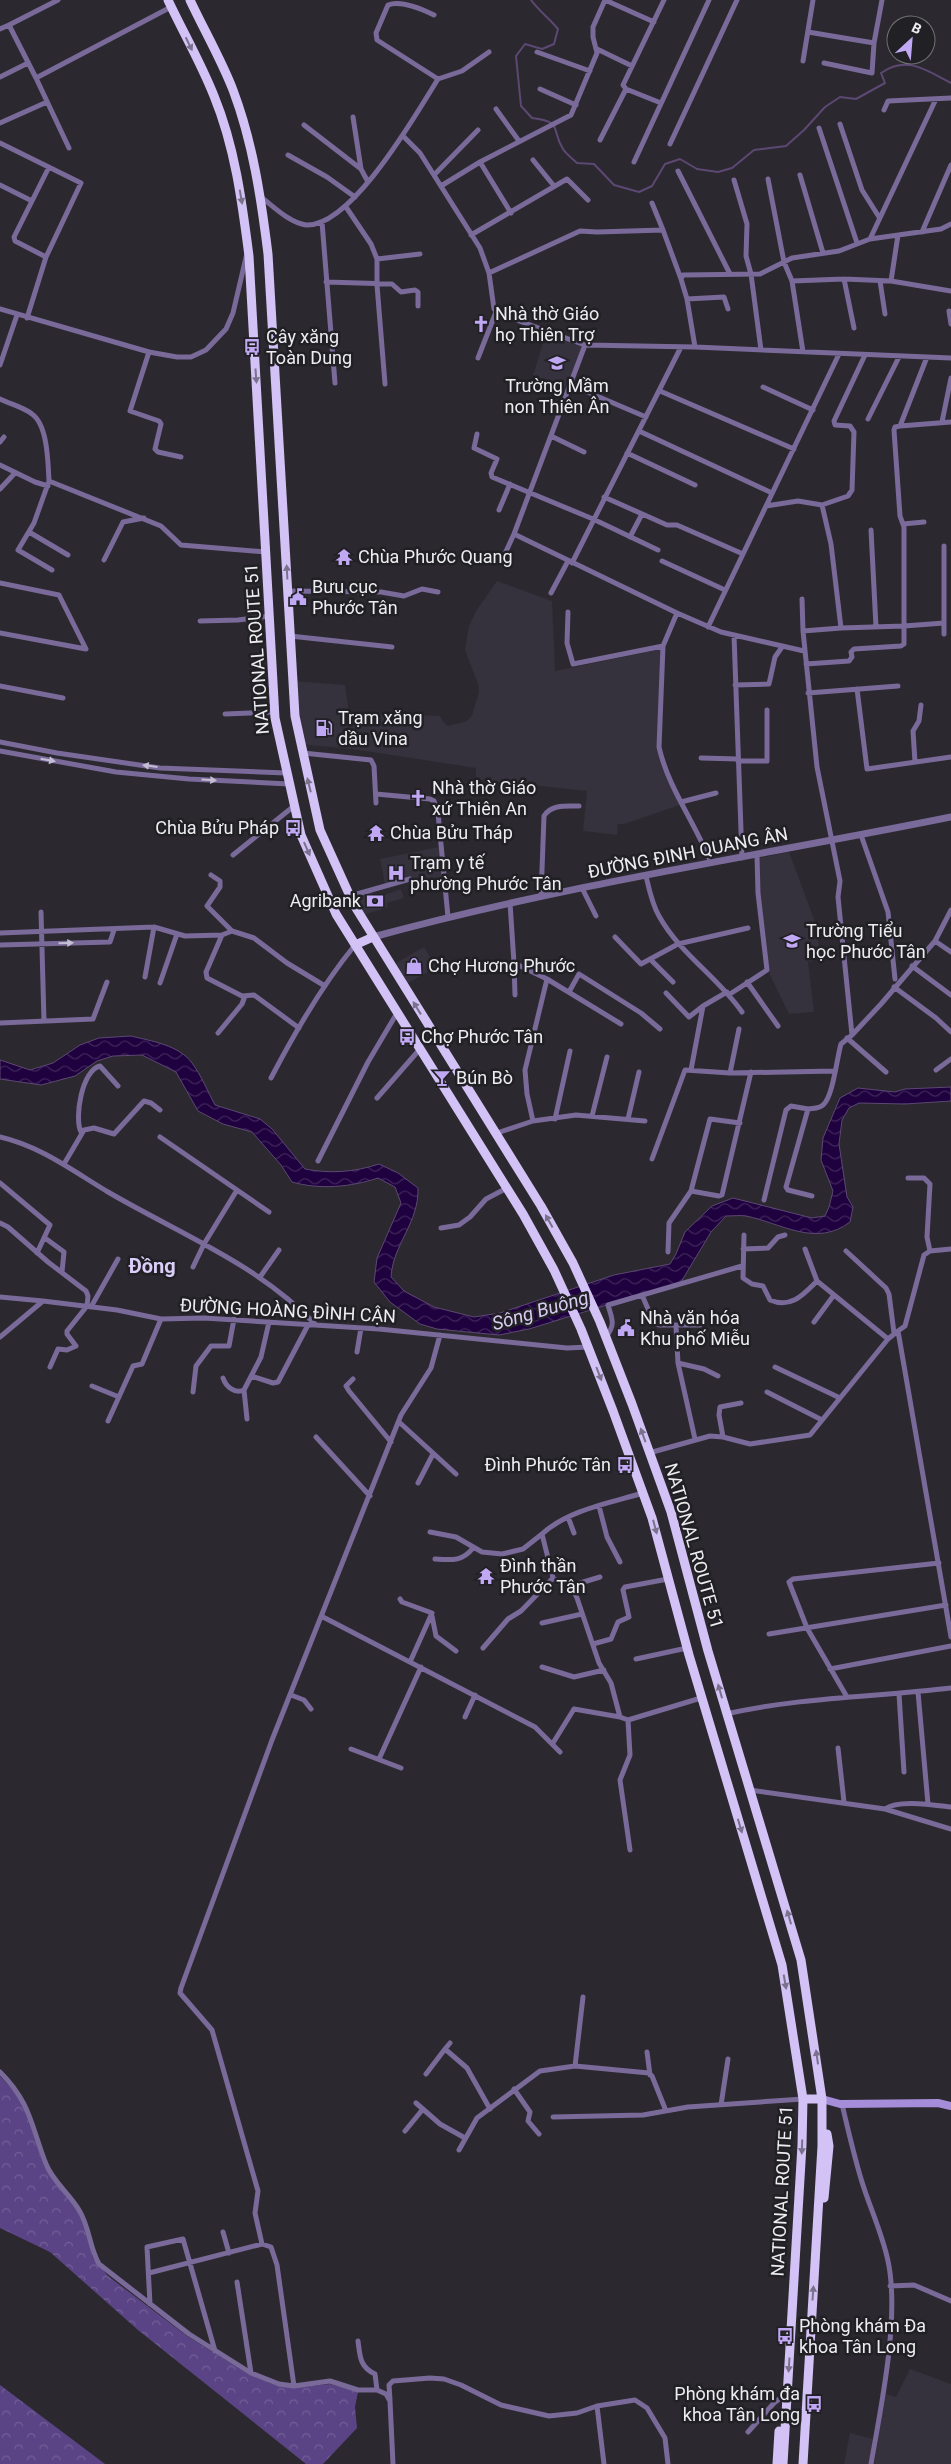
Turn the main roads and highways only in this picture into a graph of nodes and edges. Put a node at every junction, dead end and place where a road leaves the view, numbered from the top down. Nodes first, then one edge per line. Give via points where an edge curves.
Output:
1 (190, 0) edge
2 (169, 3) edge
3 (373, 937) junction
4 (355, 944) junction
5 (802, 2099) junction
6 (822, 2099) junction
7 (951, 2106) edge
8 (787, 2392) junction
9 (777, 2464) edge
10 (783, 2464) edge
11 (803, 2464) edge

3 -> 1 highway, NATIONAL ROUTE 51 via 320,830 302,753 295,716 268,254 261,197 250,142 233,89
2 -> 4 highway, NATIONAL ROUTE 51 via 214,97 231,147 242,198 248,250 275,712 286,773 301,835 336,914
3 - 4 highway
6 -> 3 highway, NATIONAL ROUTE 51 via 801,1960 726,1714 671,1512 606,1337 573,1263 541,1206
4 -> 5 highway, NATIONAL ROUTE 51 via 507,1188 554,1270 588,1346 643,1493 719,1760 782,1965
5 - 6 highway
5 -> 8 highway, NATIONAL ROUTE 51
6 - 7 main road via 842,2104
11 -> 6 highway, NATIONAL ROUTE 51
8 - 9 highway via 780,2410
8 - 10 highway, NATIONAL ROUTE 51

